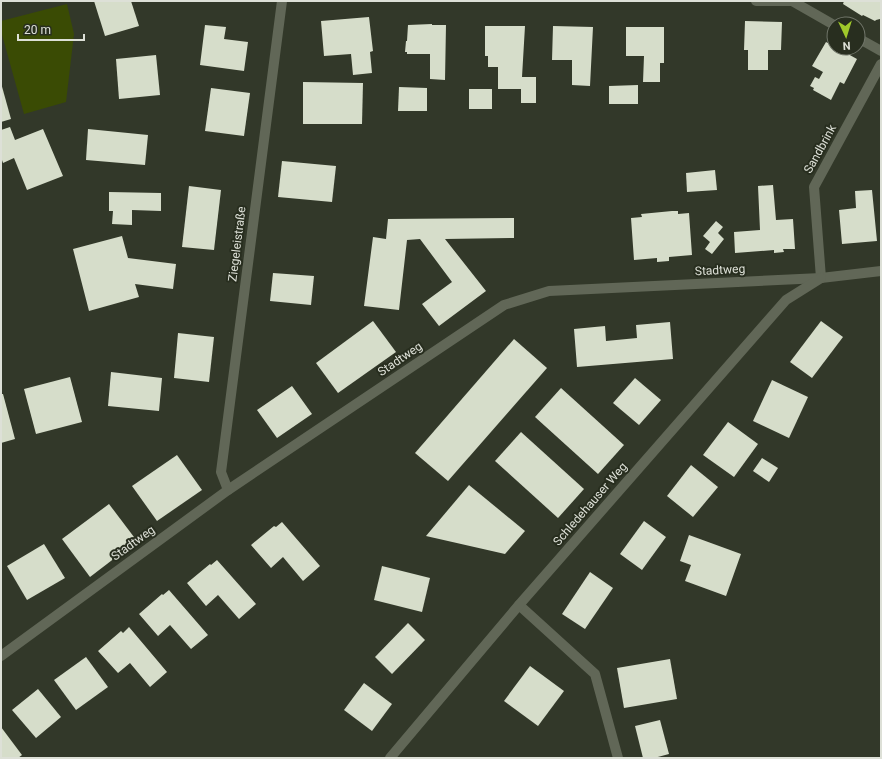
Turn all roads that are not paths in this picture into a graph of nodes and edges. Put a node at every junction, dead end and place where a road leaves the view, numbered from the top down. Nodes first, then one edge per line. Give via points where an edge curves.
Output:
1 (282, 1) edge
2 (756, 1) edge
3 (826, 20) edge
4 (866, 43) edge
5 (881, 51) edge
6 (881, 64) edge
7 (881, 271) edge
8 (821, 278) junction
9 (228, 490) junction
10 (519, 605) junction
11 (1, 656) edge
12 (390, 758) edge
13 (618, 758) edge

1 - 9 street, Ziegeleistraße via 221,472
2 - 3 street via 792,1
4 - 5 street
6 - 8 street, Sandbrink via 814,186
7 - 8 street, Stadtweg
8 - 9 street, Stadtweg via 550,291 504,305
8 - 10 street, Schledehauser Weg via 786,300
9 - 11 street, Stadtweg
10 - 12 street, Schledehauser Weg
10 - 13 street via 595,674

